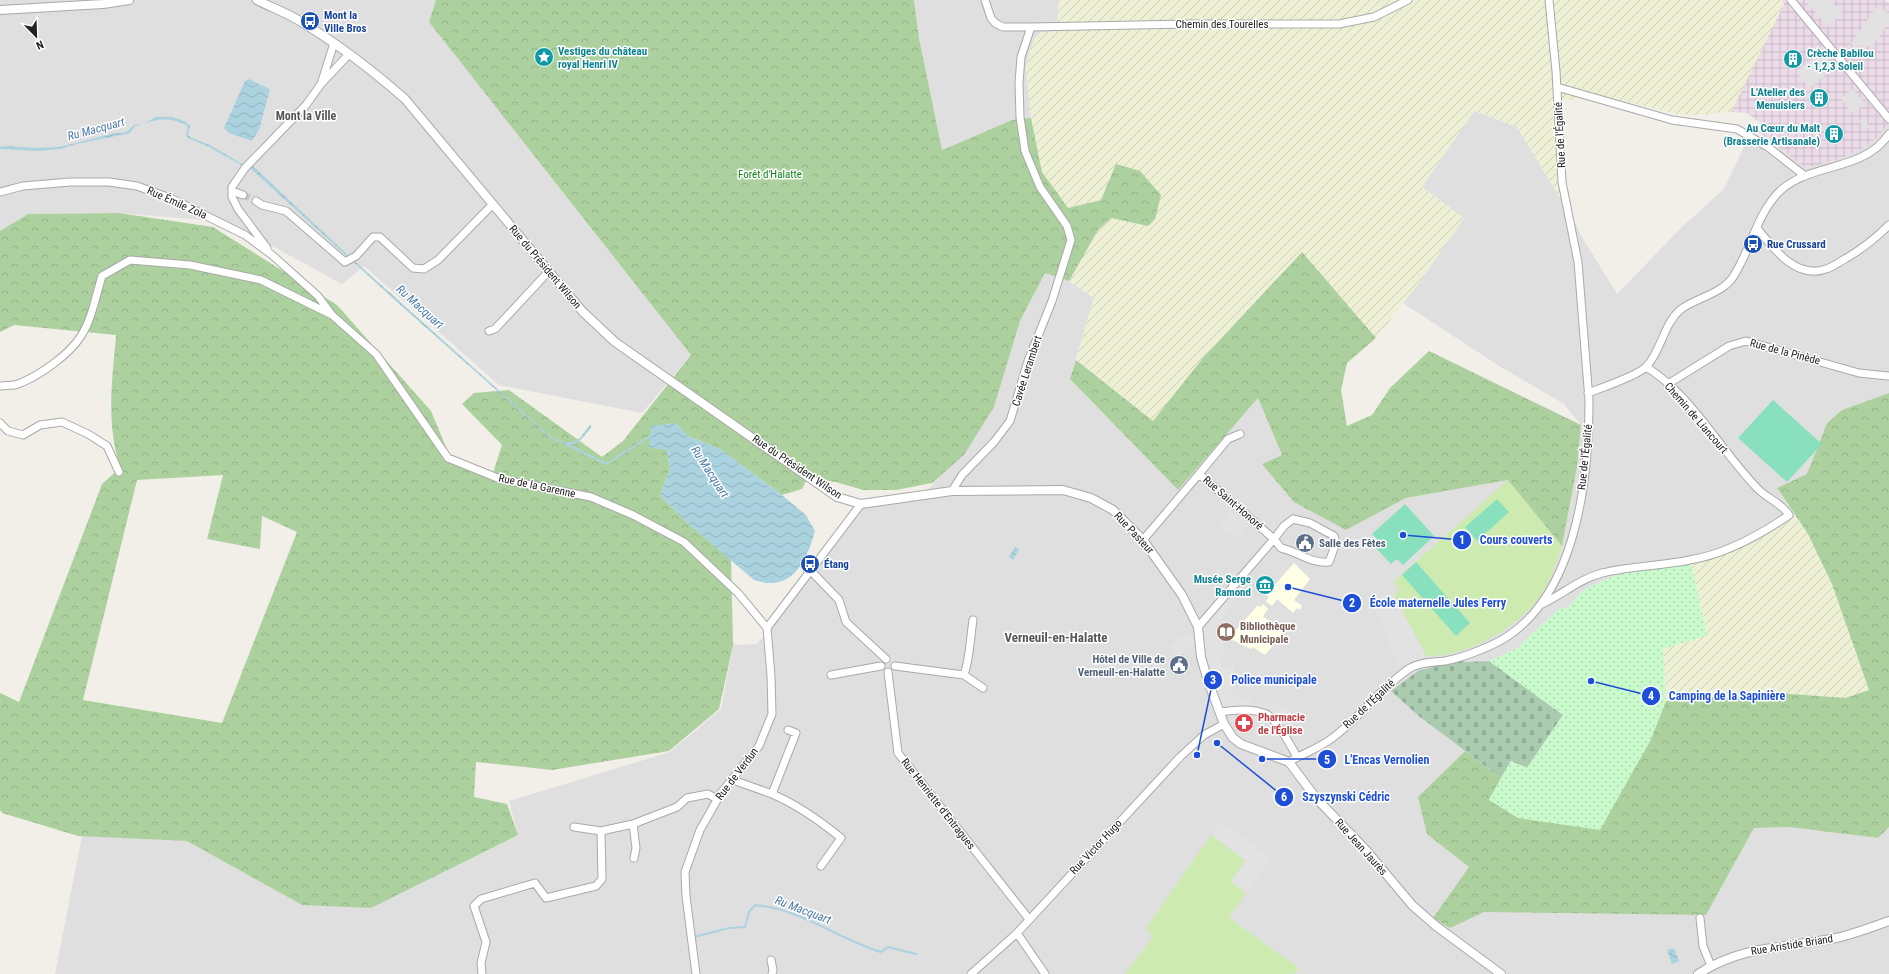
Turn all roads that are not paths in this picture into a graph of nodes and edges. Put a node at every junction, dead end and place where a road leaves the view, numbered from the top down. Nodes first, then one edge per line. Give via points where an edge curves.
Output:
1 (129, 0) edge
2 (256, 0) edge
3 (985, 0) edge
4 (1408, 0) edge
5 (1548, 0) edge
6 (1791, 0) edge
7 (0, 10) edge
8 (1031, 27) junction
9 (334, 43) junction
10 (349, 54) junction
11 (321, 84) junction
12 (1557, 87) junction
13 (1889, 119) edge
14 (1889, 134) edge
15 (1805, 176) junction
16 (232, 191) junction
17 (0, 192) edge
18 (243, 195) tunnel mouth
19 (256, 201) tunnel mouth
20 (493, 204) junction
21 (1889, 225) edge
22 (1757, 228) junction
23 (272, 255) junction
24 (549, 271) junction
25 (332, 315) junction
26 (489, 331) dead end
27 (1646, 367) junction
28 (1888, 376) dead end
29 (1668, 384) junction
30 (0, 386) edge
31 (1588, 393) junction
32 (0, 423) edge
33 (1240, 434) dead end
34 (119, 472) dead end
35 (1199, 474) junction
36 (952, 491) junction
37 (861, 504) junction
38 (1274, 539) junction
39 (1143, 540) junction
40 (811, 571) junction
41 (1540, 605) junction
42 (973, 620) dead end
43 (1198, 627) junction
44 (767, 628) junction
45 (886, 659) junction
46 (881, 666) junction
47 (895, 666) junction
48 (888, 672) junction
49 (831, 675) dead end
50 (964, 675) junction
51 (983, 688) dead end
52 (1220, 712) junction
53 (1224, 724) junction
54 (788, 730) dead end
55 (1298, 757) junction
56 (1289, 762) junction
57 (733, 780) junction
58 (772, 794) junction
59 (717, 799) junction
60 (633, 824) junction
61 (574, 827) dead end
62 (601, 830) junction
63 (634, 858) dead end
64 (821, 866) dead end
65 (1700, 918) dead end
66 (1029, 920) junction
67 (1889, 921) edge
68 (1017, 934) junction
69 (771, 960) dead end
70 (1711, 966) junction
71 (482, 974) edge
72 (696, 974) edge
73 (772, 974) edge
74 (971, 974) edge
75 (1045, 974) edge
76 (1501, 974) edge
77 (1698, 974) edge

1 - 7 street
2 - 9 street, Rue du Président Wilson via 298,20
3 - 8 street, Chemin des Tourelles via 995,23 1003,27
4 - 8 street, Chemin des Tourelles via 1374,17 1335,24
5 - 12 street, Rue de l'Égalité
6 - 13 street
8 - 36 street, Cavée Lerambert via 1022,57 1019,83 1025,151 1040,187 1070,234 1069,248 1052,301 1028,361 1010,421 962,475
9 - 10 street, Rue du Président Wilson
9 - 11 street
10 - 11 street
10 - 20 street, Rue du Président Wilson via 374,71 405,99
11 - 16 street via 306,105 245,168
12 - 15 street via 1672,120 1737,129 1768,147
12 - 31 street, Rue de l'Égalité via 1562,182 1578,262
14 - 15 street via 1881,144 1862,157
15 - 22 street via 1779,192
16 - 18 street
16 - 23 street via 238,209
17 - 23 street, Rue Émile Zola via 23,186 70,182 109,182 137,186 170,198 245,235
19 - 20 street via 286,211 345,262 356,256 373,237 380,237 413,268 424,269 438,260
20 - 24 street, Rue du Président Wilson
21 - 22 street via 1855,253 1828,268 1816,271 1801,269 1786,260 1776,252
22 - 27 street via 1731,280 1676,314
23 - 25 street via 318,296
24 - 26 street via 495,329
24 - 37 street, Rue du Président Wilson via 582,311 615,342 838,497
25 - 30 street via 261,280 190,265 130,260 102,276 87,325 80,338 59,360 17,384
25 - 44 street, Rue de la Garenne via 376,354 448,458 500,479 591,497 633,515 684,542 738,593
27 - 29 street, Chemin de Liancourt
27 - 31 street
28 - 29 street, Rue de la Pinède via 1859,373 1746,341 1729,346
29 - 41 street, Chemin de Liancourt via 1757,489 1783,506 1789,515 1754,537 1700,558 1603,573 1578,583
31 - 41 street, Rue de l'Égalité via 1587,457 1578,514 1558,575
32 - 34 street via 8,431 23,435 40,425 62,422 106,446
33 - 35 street, Rue Saint-Honoré via 1228,439
35 - 38 street, Rue Saint-Honoré
35 - 39 street
36 - 37 street, Rue Pasteur
36 - 39 street, Rue Pasteur via 1063,490 1113,510
37 - 40 street
38 - 38 street, Rue Saint-Honoré via 1293,519 1310,523 1334,536 1336,543 1329,562 1319,563 1281,548
38 - 43 street
39 - 43 street, Rue Pasteur via 1174,582
40 - 44 street
40 - 45 street via 839,600 846,622
41 - 55 street, Rue de l'Égalité via 1510,634 1494,644 1456,658 1411,667 1331,739
42 - 50 street via 969,662
43 - 52 street, Rue Pasteur via 1201,657
44 - 57 street, Rue de Verdun via 772,714 759,746
45 - 46 street via 882,661
45 - 47 street via 892,660
46 - 48 street
46 - 49 street
47 - 48 street
47 - 50 street
48 - 66 street, Rue Henriette d'Entragues via 898,754
50 - 51 street
52 - 53 street, Rue Pasteur
52 - 55 street via 1241,709 1267,714 1280,728
53 - 56 street via 1233,738 1241,744
53 - 66 street, Rue Victor Hugo via 1204,735 1180,756
54 - 58 street via 796,733
55 - 56 street, Rue de l'Égalité
56 - 76 street, Rue Jean Jaurès via 1316,798 1366,850 1412,905
57 - 58 street
57 - 59 street, Rue de Verdun
58 - 64 street via 817,818 841,838
59 - 60 street via 708,794 687,798 677,807
59 - 72 street, Rue de Verdun via 700,830 686,872 686,896
60 - 62 street
60 - 63 street via 636,848
61 - 62 street
62 - 71 street via 602,879 596,886 546,898 535,883 481,899 474,906 486,942 480,963
65 - 70 street via 1703,946
66 - 68 street, Rue Victor Hugo
67 - 70 street, Rue Aristide Briand via 1835,938 1755,950
68 - 74 street, Rue Victor Hugo
68 - 75 street
69 - 73 street
70 - 77 street, Rue Aristide Briand

